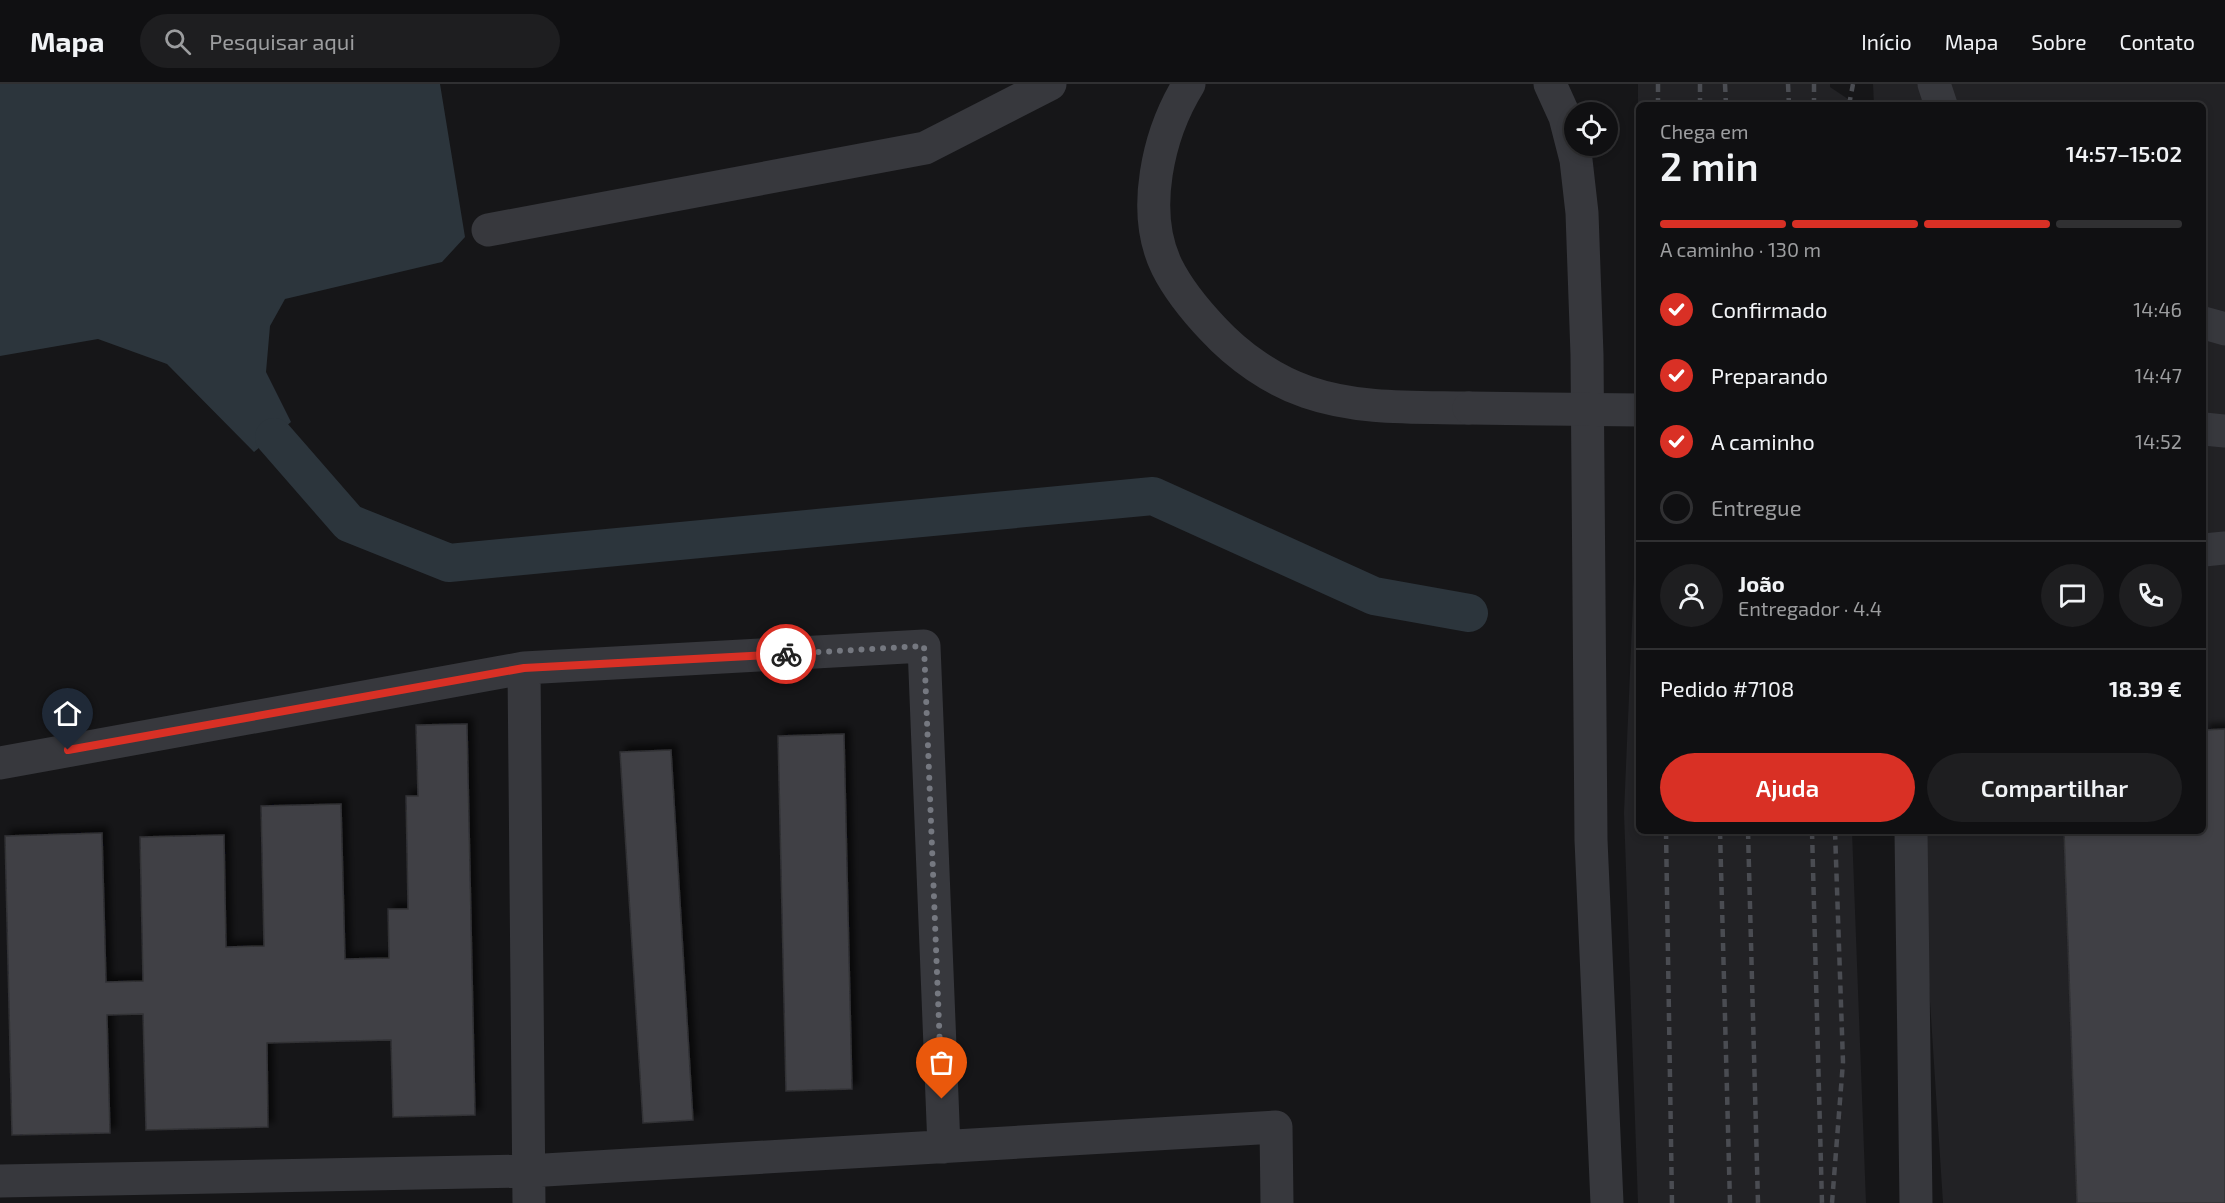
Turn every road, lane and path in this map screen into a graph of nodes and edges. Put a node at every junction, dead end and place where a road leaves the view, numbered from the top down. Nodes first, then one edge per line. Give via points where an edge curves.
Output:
1 (1050, 84) edge
2 (1189, 84) edge
3 (1550, 84) edge
4 (1921, 84) edge
5 (1934, 84) edge
6 (1917, 102) edge
7 (1940, 102) edge
8 (488, 230) dead end
9 (2206, 323) edge
10 (2225, 328) edge
11 (1636, 410) edge
12 (2206, 429) edge
13 (2225, 431) edge
14 (2225, 548) edge
15 (2206, 550) edge
16 (524, 668) junction
17 (0, 763) edge
18 (1911, 834) edge
19 (944, 1147) junction
20 (528, 1171) junction
21 (0, 1181) edge
22 (529, 1203) edge
23 (1277, 1203) edge
24 (1607, 1203) edge
25 (1917, 1203) edge

1 - 8 street via 925,148
2 - 11 street, bridge via 1176,105 1161,148 1154,192 1156,234 1166,266 1190,304 1225,342 1260,369 1306,392 1352,404
3 - 24 street via 1576,160 1582,213 1591,840
4 - 6 street
5 - 7 street
9 - 10 street
12 - 13 street
14 - 15 street
16 - 17 street
16 - 19 street via 924,646
16 - 20 street
18 - 25 street
19 - 20 street
19 - 23 street via 1276,1127
20 - 21 street
20 - 22 street

